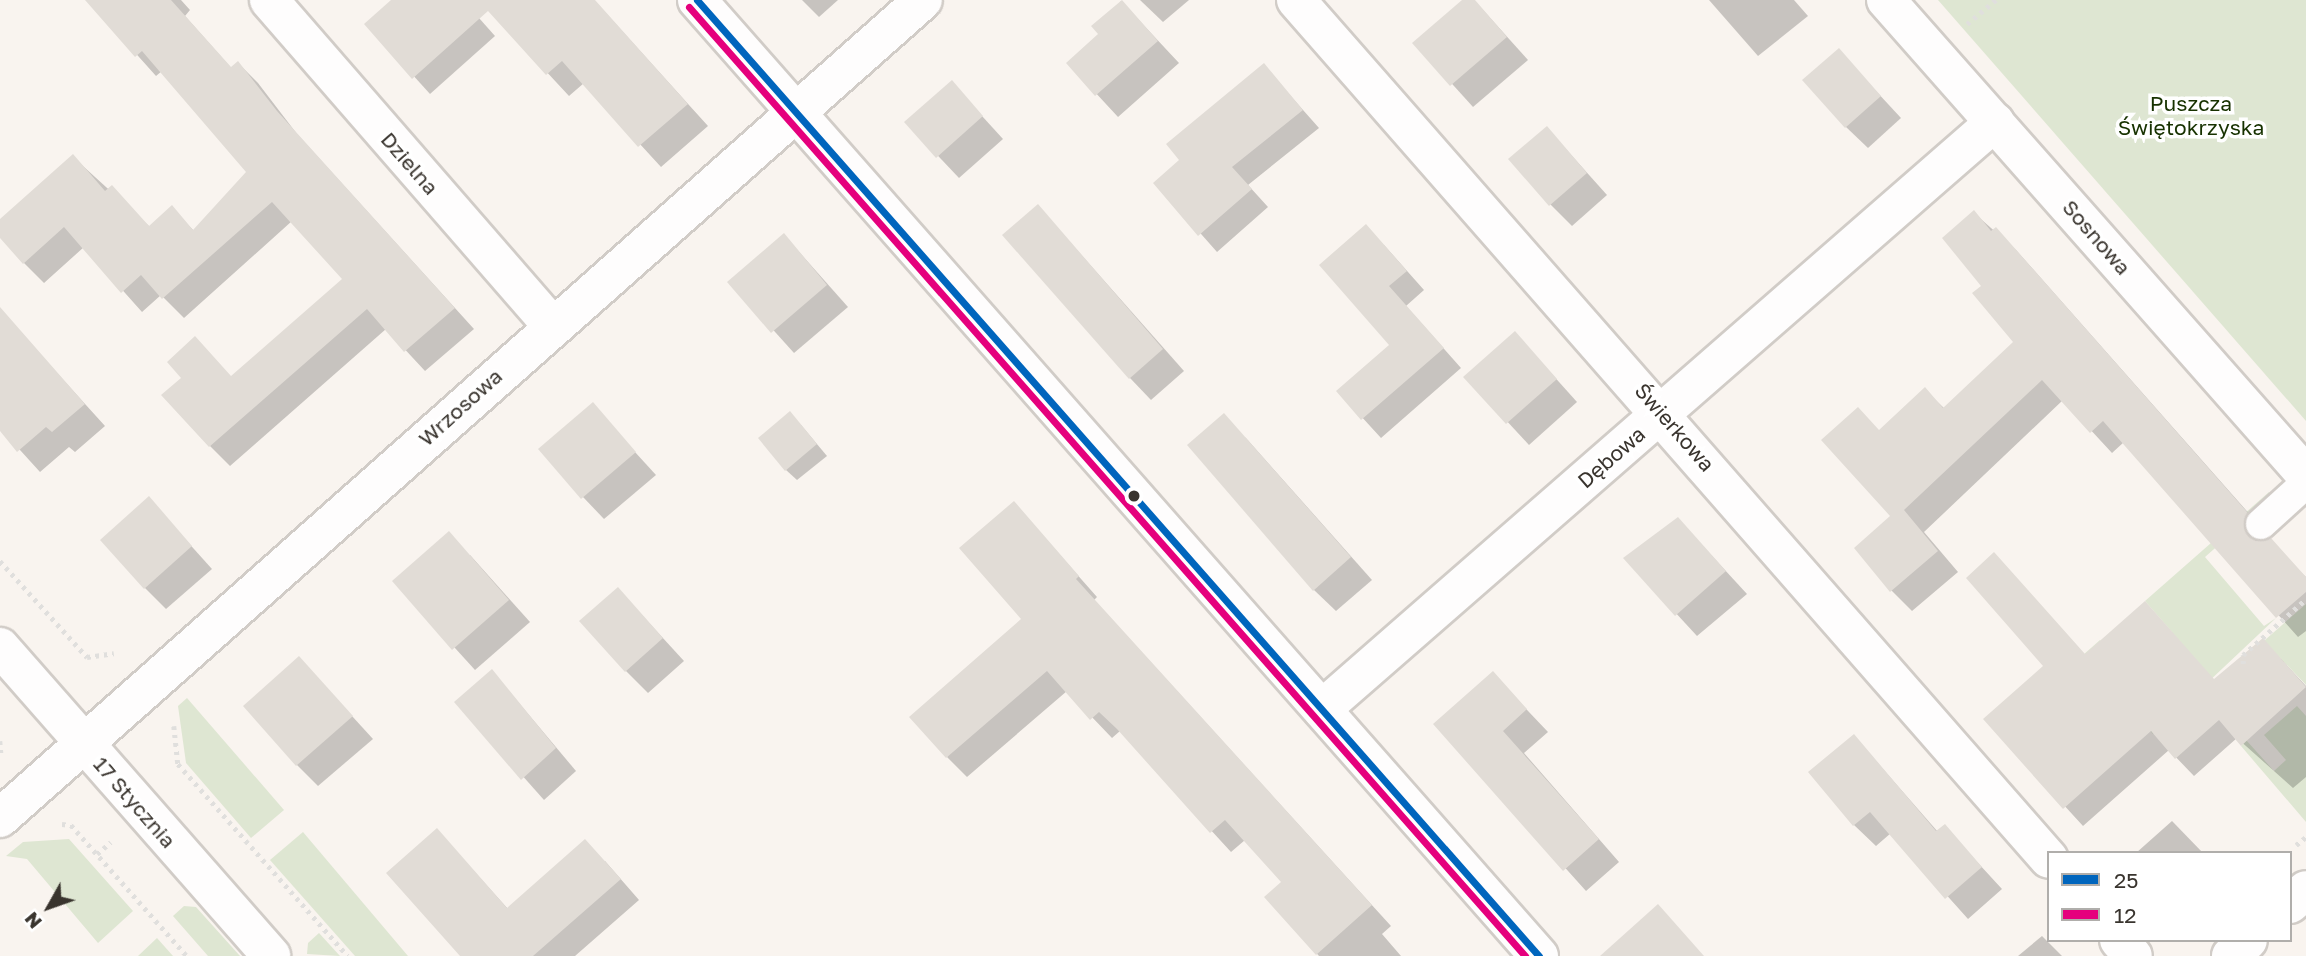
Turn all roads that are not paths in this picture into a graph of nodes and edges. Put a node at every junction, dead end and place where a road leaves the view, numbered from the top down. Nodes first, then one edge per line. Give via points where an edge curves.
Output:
1 (269, 0) edge
2 (697, 0) edge
3 (923, 0) edge
4 (1296, 0) edge
5 (1886, 0) edge
6 (795, 111) junction
7 (1995, 121) junction
8 (552, 325) junction
9 (1662, 412) junction
10 (2306, 475) edge
11 (2306, 483) edge
12 (2261, 524) dead end
13 (0, 647) edge
14 (1322, 709) junction
15 (85, 743) junction
16 (10, 809) edge
17 (2047, 857) edge
18 (2306, 890) edge
19 (2292, 902) edge
20 (2121, 942) edge
21 (2246, 942) edge
22 (271, 956) edge
23 (1539, 956) edge
24 (2133, 956) edge
25 (2231, 956) edge

1 - 8 street, Dzielna
2 - 6 street
3 - 6 street, Wrzosowa
4 - 9 street, Świerkowa
5 - 7 street, Sosnowa
6 - 8 street, Wrzosowa
6 - 14 street
7 - 9 street, Dębowa
7 - 10 street, Sosnowa
8 - 15 street, Wrzosowa
9 - 14 street, Dębowa
9 - 17 street, Świerkowa
11 - 12 lane
13 - 15 street, 17 Stycznia
14 - 23 street
15 - 16 street, Wrzosowa
15 - 22 street, 17 Stycznia
18 - 19 street
20 - 24 street
21 - 25 street

